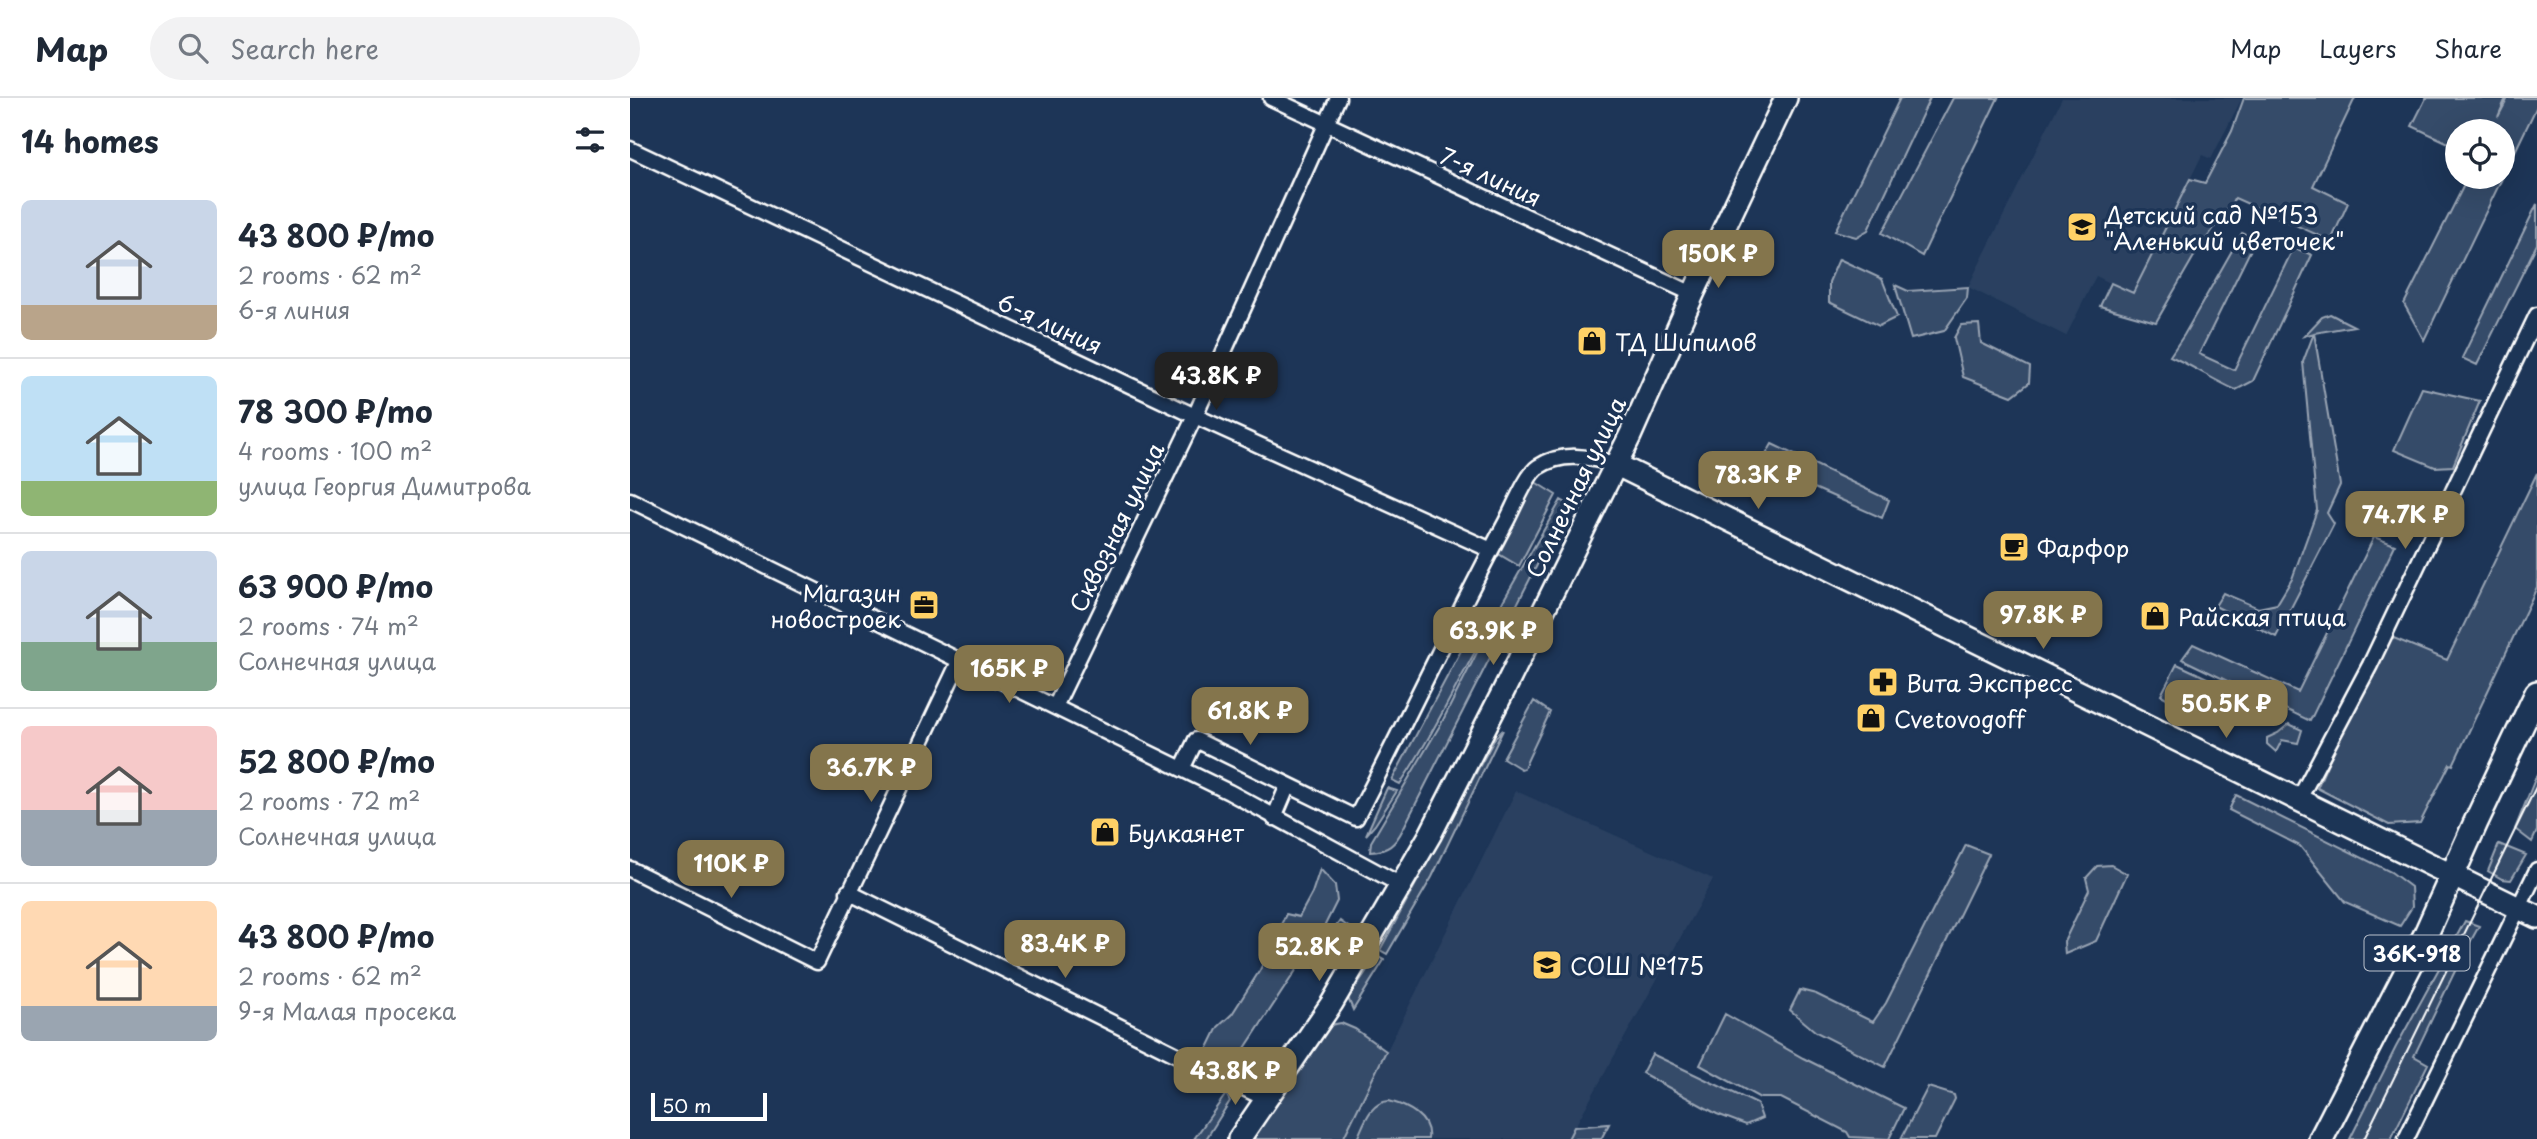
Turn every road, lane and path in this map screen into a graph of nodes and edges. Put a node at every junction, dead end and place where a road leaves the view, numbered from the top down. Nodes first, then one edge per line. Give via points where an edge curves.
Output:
1 (1271, 98) edge
2 (1338, 98) edge
3 (1786, 98) edge
4 (1326, 125) junction
5 (630, 149) edge
6 (1693, 294) junction
7 (2537, 315) edge
8 (1195, 416) junction
9 (1615, 464) junction
10 (630, 500) edge
11 (1491, 550) junction
12 (959, 662) junction
13 (2537, 693) edge
14 (1055, 707) junction
15 (1182, 769) junction
16 (1289, 785) junction
17 (2299, 799) junction
18 (1274, 818) junction
19 (630, 869) edge
20 (2537, 870) edge
21 (2453, 875) junction
22 (1401, 885) junction
23 (848, 892) junction
24 (2527, 912) edge
25 (1266, 1100) junction
26 (1239, 1139) edge
27 (2320, 1139) edge
28 (2406, 1139) edge

1 - 4 street, 7-я линия
2 - 4 street, Сквозная улица
3 - 6 main road, Солнечная улица
4 - 6 street, 7-я линия
4 - 8 street, Сквозная улица
5 - 8 street, 6-я линия
6 - 9 main road, Солнечная улица
7 - 17 street via 2370,665
8 - 11 street, 6-я линия
8 - 14 street, Сквозная улица
9 - 11 street via 1584,456 1550,460 1535,468
9 - 17 main road
9 - 22 main road, Солнечная улица
10 - 12 street
11 - 16 street via 1356,818
12 - 14 street
12 - 23 street
13 - 21 main road, 36К-918
14 - 15 street
15 - 16 street via 1196,740
15 - 18 street
16 - 18 street
17 - 21 main road
18 - 22 street
19 - 23 street via 817,962
20 - 24 street
21 - 24 main road
21 - 27 main road, 36К-918
22 - 25 main road, Солнечная улица via 1332,1003
23 - 25 street
24 - 28 street
25 - 26 main road, Солнечная улица

